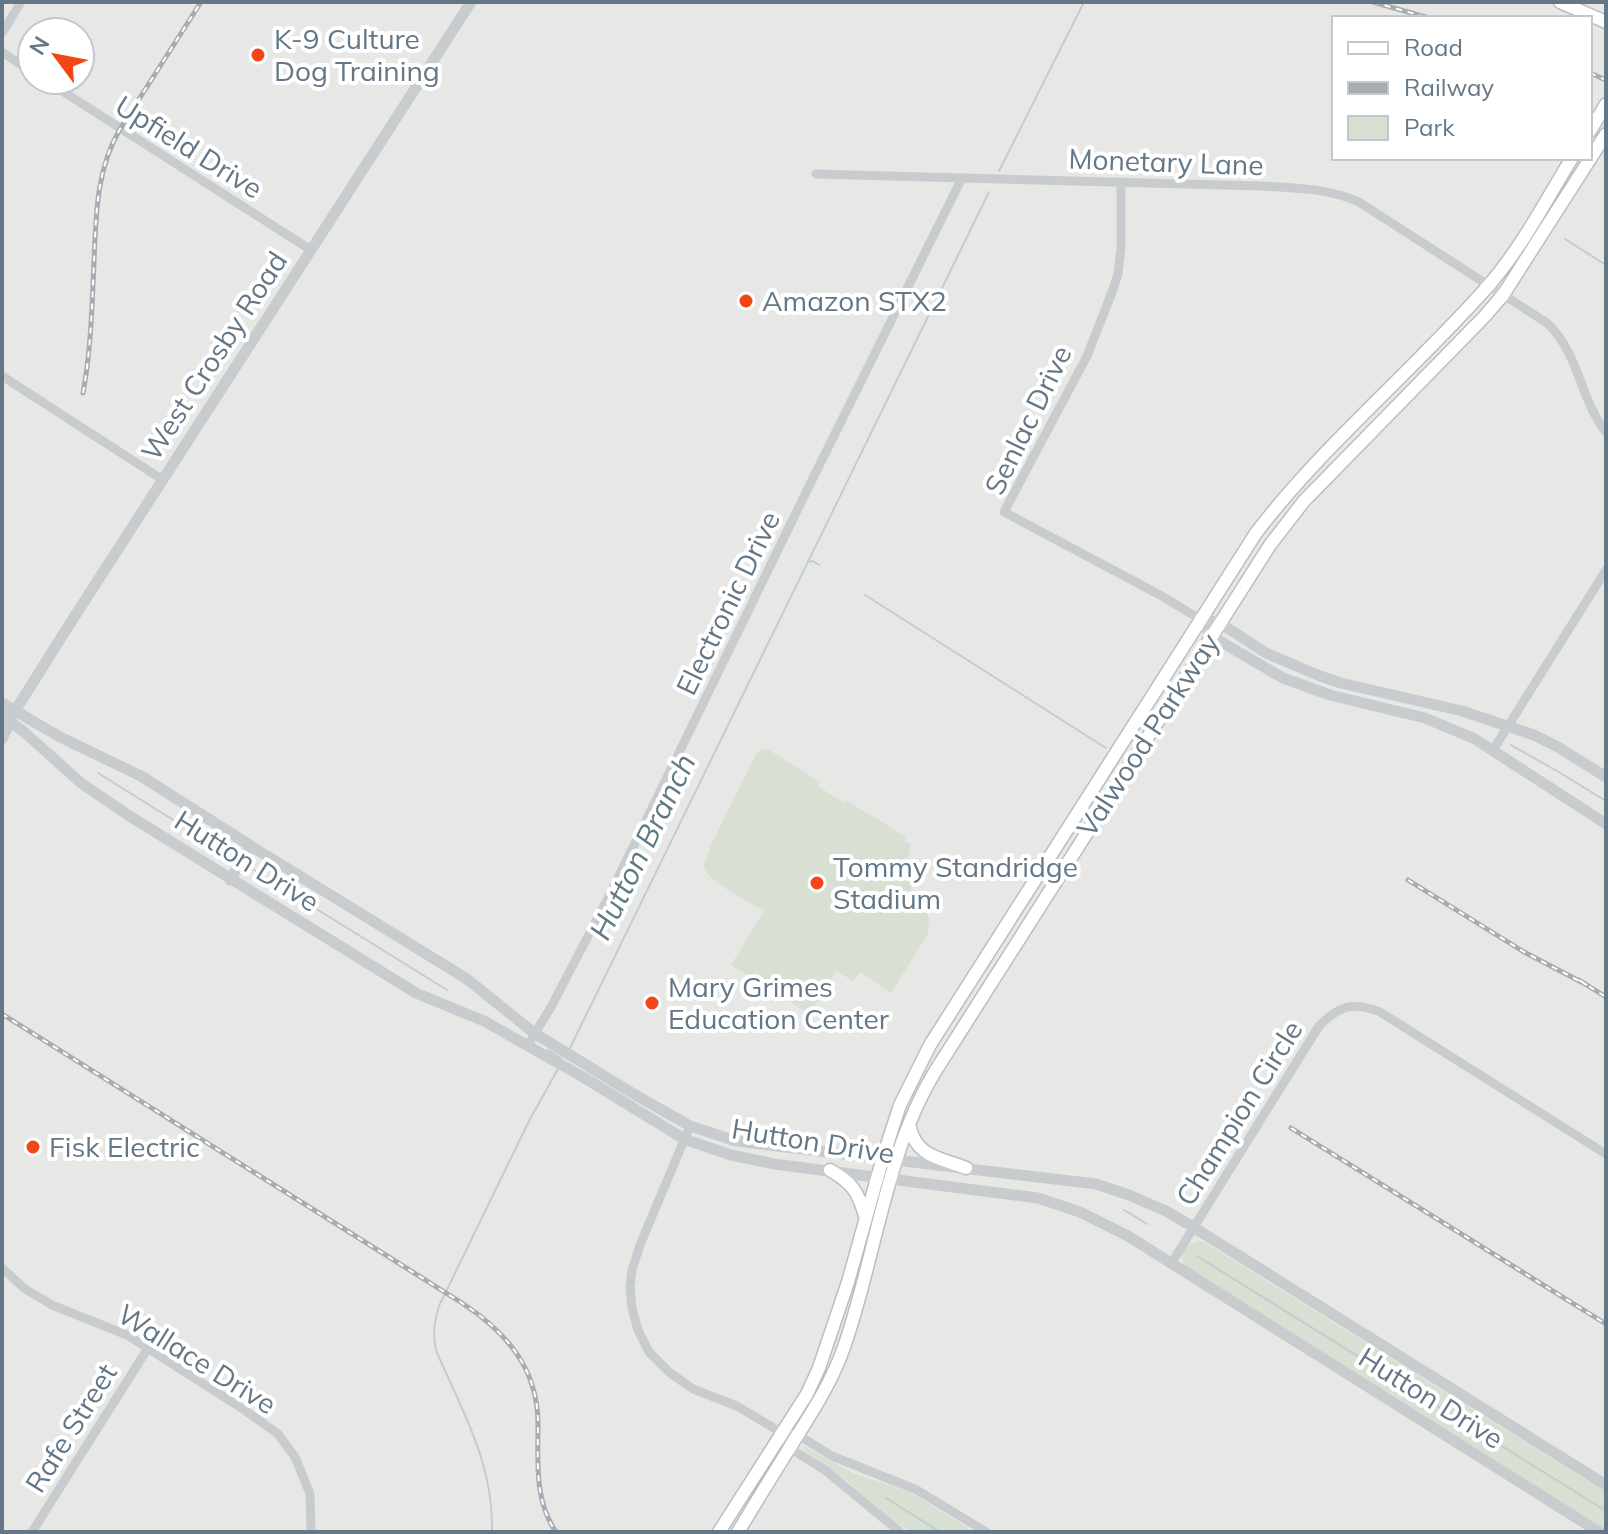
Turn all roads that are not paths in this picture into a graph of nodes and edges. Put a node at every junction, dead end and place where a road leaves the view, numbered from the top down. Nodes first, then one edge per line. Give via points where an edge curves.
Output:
1 (21, 2) edge
2 (471, 2) edge
3 (1560, 2) edge
4 (1606, 22) edge
5 (2, 33) edge
6 (70, 96) edge
7 (1606, 104) edge
8 (1592, 128) edge
9 (1606, 134) edge
10 (1592, 156) edge
11 (1571, 160) edge
12 (1590, 160) edge
13 (816, 174) dead end
14 (962, 178) junction
15 (1121, 182) junction
16 (1547, 199) junction
17 (1560, 207) junction
18 (311, 250) junction
19 (1488, 286) junction
20 (1503, 295) junction
21 (2, 376) edge
22 (1378, 399) junction
23 (1391, 412) junction
24 (1606, 432) edge
25 (163, 480) junction
26 (1271, 513) junction
27 (1285, 524) junction
28 (1606, 570) edge
29 (1200, 619) junction
30 (1220, 623) junction
31 (1211, 636) junction
32 (1341, 683) junction
33 (1338, 697) junction
34 (2, 703) edge
35 (9, 716) edge
36 (1509, 726) junction
37 (2, 739) edge
38 (1493, 750) junction
39 (1107, 765) junction
40 (1122, 774) junction
41 (1606, 777) edge
42 (1606, 824) edge
43 (251, 846) junction
44 (230, 880) junction
45 (990, 950) junction
46 (1006, 959) junction
47 (534, 1033) junction
48 (528, 1045) junction
49 (585, 1072) junction
50 (909, 1124) junction
51 (690, 1126) junction
52 (684, 1139) junction
53 (1606, 1154) edge
54 (883, 1157) junction
55 (897, 1159) junction
56 (966, 1168) junction
57 (830, 1170) junction
58 (885, 1177) junction
59 (866, 1219) junction
60 (1193, 1227) junction
61 (1171, 1264) junction
62 (2, 1268) edge
63 (148, 1348) junction
64 (782, 1433) junction
65 (798, 1435) junction
66 (790, 1448) junction
67 (1606, 1485) edge
68 (32, 1532) edge
69 (311, 1532) edge
70 (719, 1532) edge
71 (738, 1532) edge
72 (900, 1532) edge
73 (986, 1532) edge
74 (1599, 1532) edge

1 - 5 street
2 - 18 street, West Crosby Road
3 - 4 main road
6 - 18 street, Upfield Drive
7 - 8 main road
9 - 10 main road, Valwood Parkway
11 - 16 main road, Valwood Parkway
12 - 17 main road, Valwood Parkway
13 - 14 street, Monetary Lane
14 - 15 street, Monetary Lane
14 - 47 street, Electronic Drive via 610,894
15 - 19 street, Monetary Lane via 1262,186 1344,195
15 - 29 street, Senlac Drive via 1121,248 1112,292 1087,356 1004,512
16 - 17 main road
16 - 19 main road, Valwood Parkway
17 - 20 main road, Valwood Parkway
18 - 25 street, West Crosby Road
19 - 20 street, Monetary Lane
19 - 22 main road, Valwood Parkway
20 - 23 main road, Valwood Parkway
20 - 24 street, Monetary Lane via 1543,319 1566,345 1589,407
21 - 25 street
22 - 23 main road
22 - 26 main road, Valwood Parkway
23 - 27 main road, Valwood Parkway
25 - 35 street, West Crosby Road
26 - 27 main road
26 - 29 main road, Valwood Parkway
27 - 30 main road, Valwood Parkway
28 - 36 street
29 - 30 street, Senlac Drive
29 - 31 street, Senlac Drive
29 - 39 main road, Valwood Parkway
30 - 31 main road, Valwood Parkway
30 - 32 street, Senlac Drive via 1266,653
31 - 33 street, Senlac Drive via 1283,678
31 - 40 main road, Valwood Parkway
32 - 33 street
32 - 36 street, Senlac Drive
33 - 38 street, Senlac Drive via 1425,718
34 - 35 street, Hutton Drive
35 - 37 street, West Crosby Road
35 - 43 street, Hutton Drive via 141,776
35 - 44 street, Hutton Drive via 81,783
36 - 38 street
36 - 41 street, Senlac Drive via 1558,747
38 - 42 street, Senlac Drive
39 - 40 main road
39 - 45 main road, Valwood Parkway
40 - 46 main road, Valwood Parkway
43 - 44 street
43 - 47 street, Hutton Drive via 467,979
44 - 48 street, Hutton Drive via 416,993
45 - 46 main road
45 - 54 main road, Valwood Parkway via 916,1070
46 - 50 main road, Valwood Parkway via 929,1081
47 - 48 street, Electronic Drive
47 - 49 street, Hutton Drive
48 - 49 street, Hutton Drive
49 - 51 street, Hutton Drive
49 - 52 street, Hutton Drive
50 - 55 main road, Valwood Parkway
50 - 56 main road via 917,1145 926,1152
51 - 52 street
51 - 54 street, Hutton Drive via 736,1141
52 - 57 street, Hutton Drive via 731,1155
52 - 64 street via 632,1270 636,1323 646,1347 678,1380
53 - 60 street, Champion Circle via 1380,1012 1346,1007 1319,1026
54 - 55 street, Hutton Drive
54 - 58 main road, Valwood Parkway
55 - 56 street, Hutton Drive
55 - 58 main road, Valwood Parkway
56 - 60 street, Hutton Drive via 1096,1184
57 - 58 street, Hutton Drive
57 - 59 main road via 855,1188
58 - 59 main road, Valwood Parkway
58 - 61 street, Hutton Drive via 1038,1198 1080,1212
58 - 65 main road, Valwood Parkway via 845,1345
59 - 64 main road, Valwood Parkway via 819,1368
60 - 61 street, Champion Circle
60 - 67 street, Hutton Drive
61 - 74 street, Hutton Drive
62 - 63 street, Wallace Drive via 52,1305
63 - 68 street, Rafe Street
63 - 69 street, Wallace Drive via 278,1434 295,1457 310,1494
64 - 65 street
64 - 66 street
64 - 70 main road, Valwood Parkway
65 - 66 main road, Valwood Parkway
65 - 73 street via 832,1456 917,1490
66 - 71 main road, Valwood Parkway
66 - 72 street

